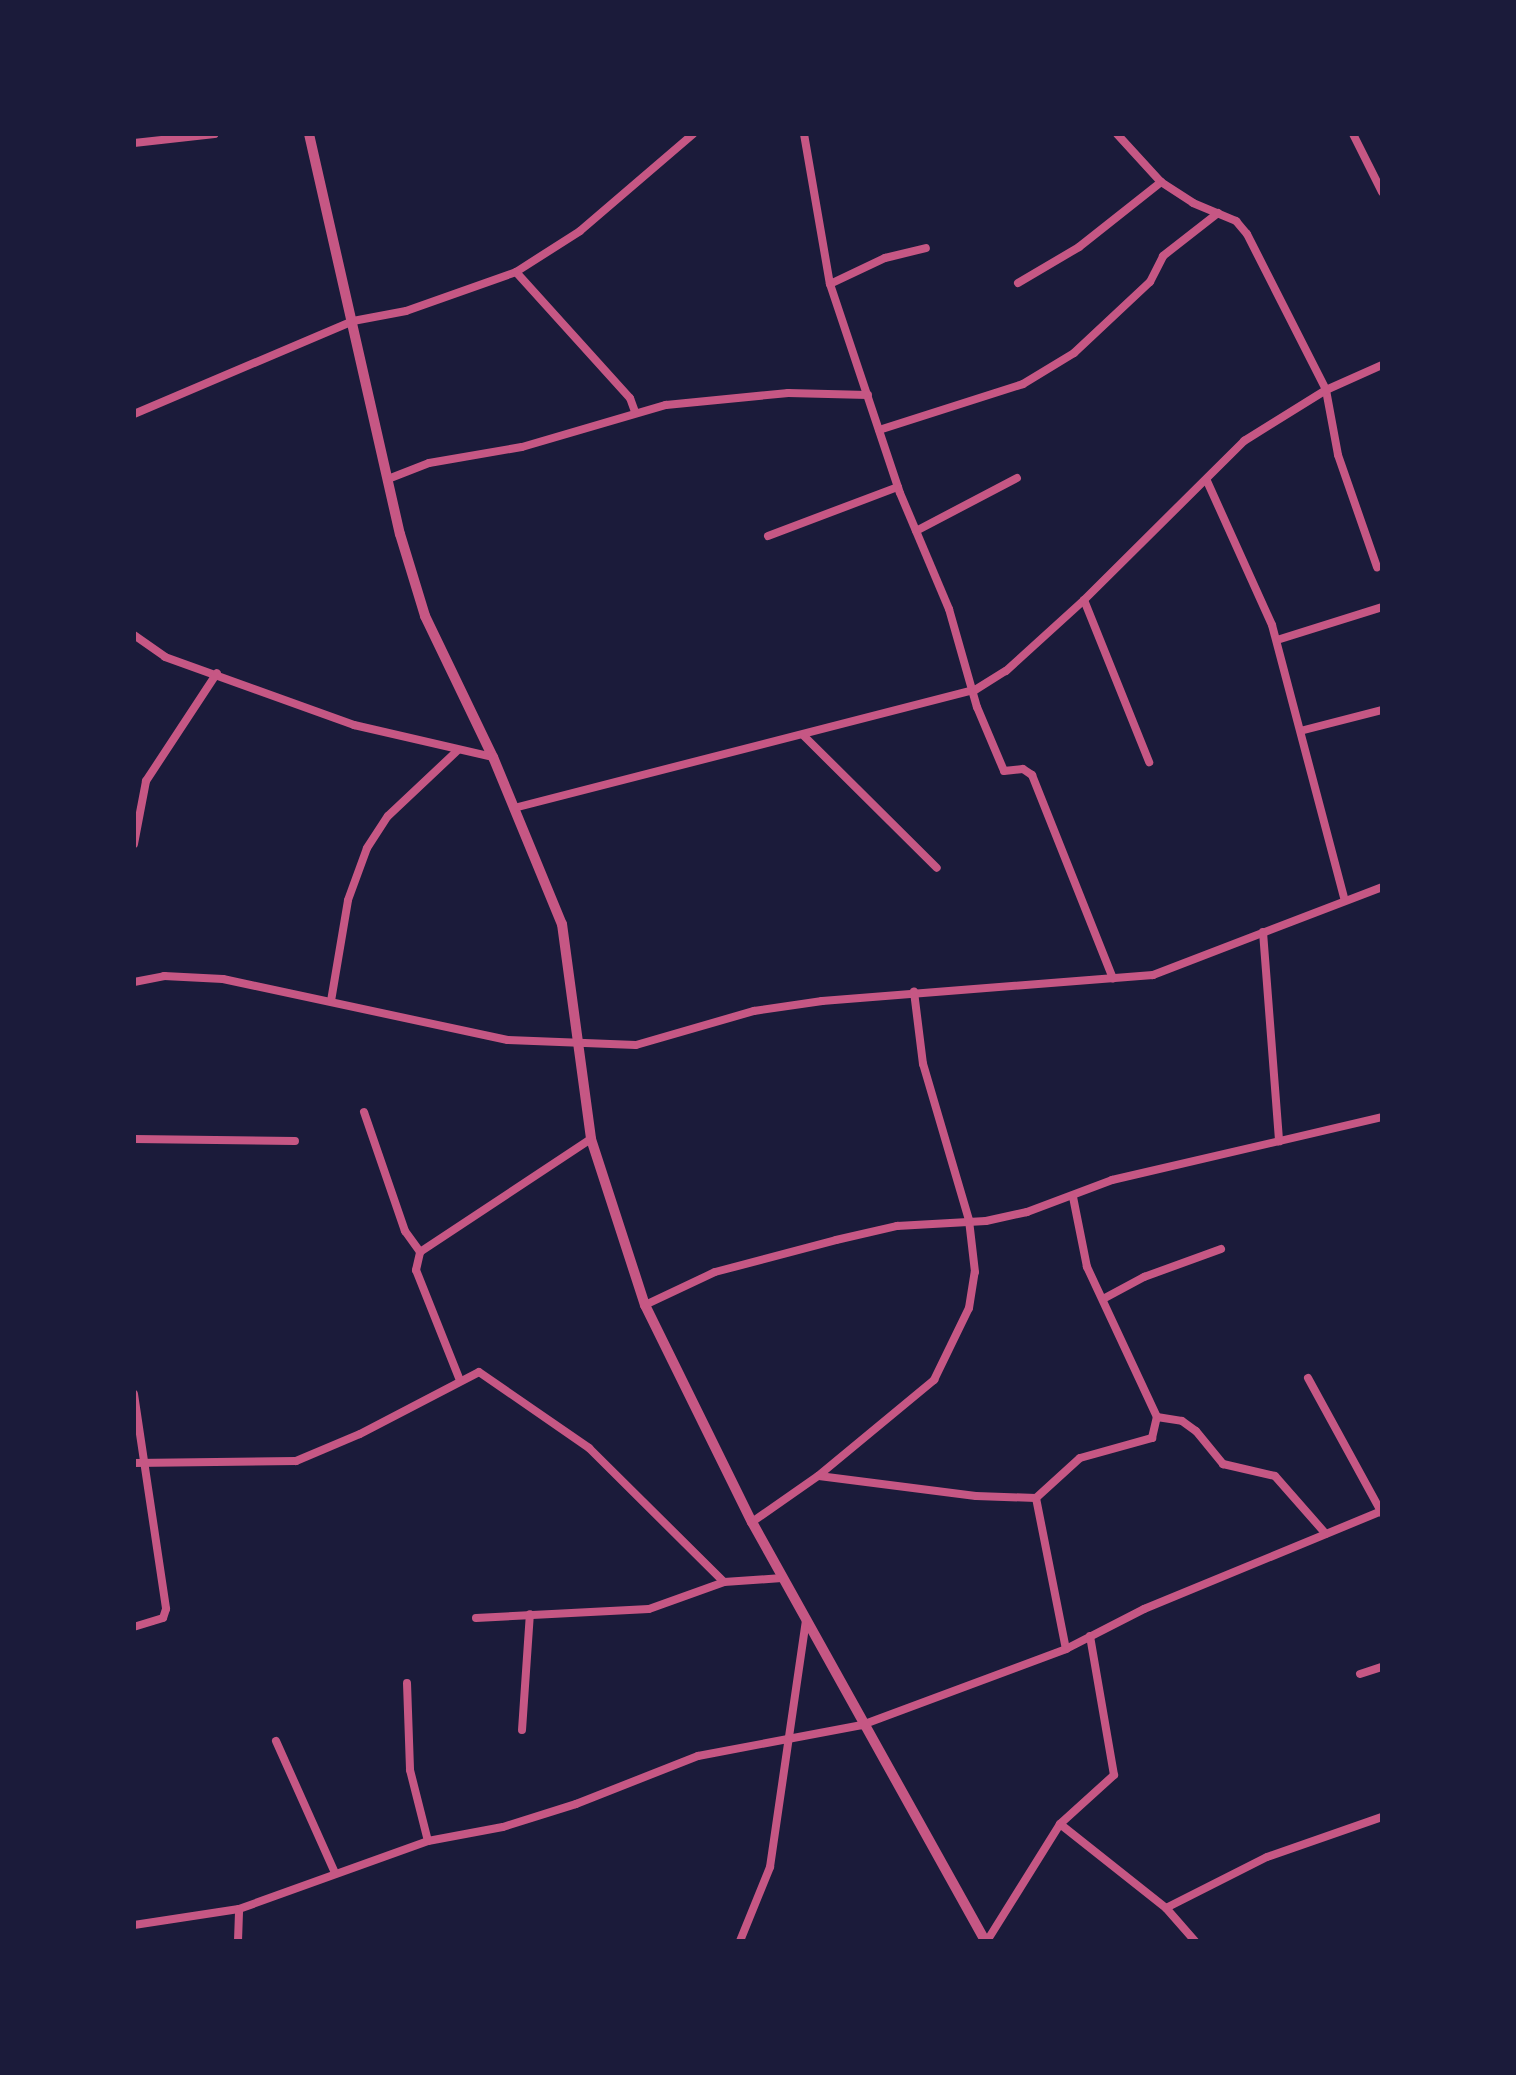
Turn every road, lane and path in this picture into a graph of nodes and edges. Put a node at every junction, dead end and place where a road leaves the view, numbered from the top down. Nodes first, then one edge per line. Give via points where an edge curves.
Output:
1 (215, 134) edge
2 (309, 134) edge
3 (693, 134) edge
4 (804, 134) edge
5 (1117, 134) edge
6 (1353, 134) edge
7 (134, 143) edge
8 (1161, 182) junction
9 (1382, 192) edge
10 (1218, 213) junction
11 (926, 248) dead end
12 (516, 272) junction
13 (1018, 283) dead end
14 (830, 284) junction
15 (353, 321) junction
16 (1382, 365) edge
17 (1326, 390) junction
18 (868, 395) junction
19 (635, 412) junction
20 (134, 414) edge
21 (879, 430) junction
22 (1017, 478) dead end
23 (388, 479) junction
24 (1207, 481) junction
25 (898, 487) junction
26 (916, 531) junction
27 (768, 536) dead end
28 (1377, 567) dead end
29 (1084, 600) junction
30 (1382, 607) edge
31 (134, 635) edge
32 (1277, 640) junction
33 (217, 673) junction
34 (975, 690) junction
35 (1382, 710) edge
36 (1304, 730) junction
37 (804, 736) junction
38 (458, 750) junction
39 (493, 757) junction
40 (1149, 762) dead end
41 (514, 808) junction
42 (134, 844) edge
43 (937, 868) dead end
44 (1382, 887) edge
45 (1345, 901) junction
46 (1263, 932) junction
47 (1113, 979) junction
48 (134, 982) edge
49 (914, 992) junction
50 (331, 1001) junction
51 (582, 1045) junction
52 (364, 1112) dead end
53 (1382, 1117) edge
54 (134, 1139) edge
55 (591, 1139) junction
56 (295, 1141) dead end
57 (1279, 1141) junction
58 (1073, 1197) junction
59 (969, 1220) junction
60 (1221, 1249) dead end
61 (420, 1252) junction
62 (1103, 1299) junction
63 (645, 1305) junction
64 (459, 1378) junction
65 (1308, 1378) dead end
66 (134, 1394) edge
67 (1157, 1417) junction
68 (138, 1463) edge
69 (818, 1476) junction
70 (1036, 1498) junction
71 (1382, 1512) edge
72 (752, 1522) junction
73 (1326, 1534) junction
74 (782, 1578) junction
75 (724, 1582) junction
76 (530, 1614) junction
77 (476, 1618) dead end
78 (806, 1621) junction
79 (134, 1627) edge
80 (1090, 1636) junction
81 (1066, 1649) junction
82 (1382, 1667) edge
83 (1360, 1674) dead end
84 (407, 1683) dead end
85 (862, 1725) junction
86 (522, 1730) dead end
87 (276, 1741) dead end
88 (790, 1741) junction
89 (1382, 1817) edge
90 (1060, 1824) junction
91 (428, 1841) junction
92 (335, 1873) junction
93 (1166, 1908) junction
94 (239, 1909) junction
95 (134, 1925) edge
96 (238, 1941) edge
97 (740, 1941) edge
98 (986, 1941) edge
99 (1195, 1941) edge

1 - 7 street
2 - 15 street
3 - 12 street via 580,231
4 - 14 street
5 - 8 street
6 - 9 street
8 - 10 street
8 - 13 street via 1079,247
10 - 17 street via 1236,221 1247,234
10 - 21 street via 1163,256 1150,282 1074,353 1023,384
11 - 14 street via 885,258
12 - 15 street via 406,311
12 - 19 street via 630,398
14 - 18 street
15 - 20 street
15 - 23 street
16 - 17 street
17 - 24 street via 1244,441
17 - 28 street via 1338,455
18 - 19 street via 743,396
18 - 21 street
19 - 23 street via 522,447 429,463
21 - 25 street
22 - 26 street
23 - 39 street via 425,616
24 - 29 street
24 - 32 street
25 - 26 street
25 - 27 street
26 - 34 street
29 - 34 street via 1006,671
29 - 40 street
30 - 32 street
31 - 33 street via 165,657
32 - 36 street
33 - 38 street via 354,725
33 - 42 street via 146,781
34 - 37 street
34 - 47 street via 1003,770 1023,769 1032,775
35 - 36 street
36 - 45 street
37 - 41 street
37 - 43 street
38 - 39 street
38 - 50 street via 388,816 367,848 348,900
39 - 41 street
41 - 51 street via 562,924
44 - 45 street
45 - 46 street
46 - 47 street via 1153,975
46 - 57 street
47 - 49 street
48 - 50 street via 164,976 223,979
49 - 51 street via 754,1011 636,1045
49 - 59 street via 923,1064
50 - 51 street via 508,1040
51 - 55 street
52 - 61 street via 405,1231
53 - 57 street
54 - 56 street
55 - 61 street
55 - 63 street
57 - 58 street via 1112,1180
58 - 59 street via 1027,1212
58 - 62 street via 1087,1267
59 - 63 street via 897,1226 715,1272
59 - 69 street via 975,1272 969,1308 934,1380
60 - 62 street via 1144,1277
61 - 64 street via 416,1270
62 - 67 street
63 - 72 street
64 - 68 street via 360,1434 296,1461
64 - 75 street via 479,1372 489,1377 589,1448
65 - 71 street
66 - 68 street
67 - 70 street via 1152,1438 1080,1458
67 - 73 street via 1189,1426 1223,1464 1275,1476
68 - 79 street via 166,1609 163,1618
69 - 70 street via 976,1496
69 - 72 street
70 - 81 street
71 - 73 street
72 - 74 street
73 - 80 street
74 - 75 street
74 - 78 street
75 - 76 street via 649,1609
76 - 77 street
76 - 86 street
78 - 85 street
78 - 88 street
80 - 81 street
80 - 90 street via 1114,1775
81 - 85 street
82 - 83 street
84 - 91 street via 410,1770
85 - 88 street
85 - 98 street
87 - 92 street
88 - 91 street via 698,1756 503,1827
88 - 97 street via 770,1867
89 - 93 street via 1267,1857
90 - 93 street
90 - 98 street
91 - 92 street
92 - 94 street
93 - 99 street
94 - 95 street
94 - 96 street

